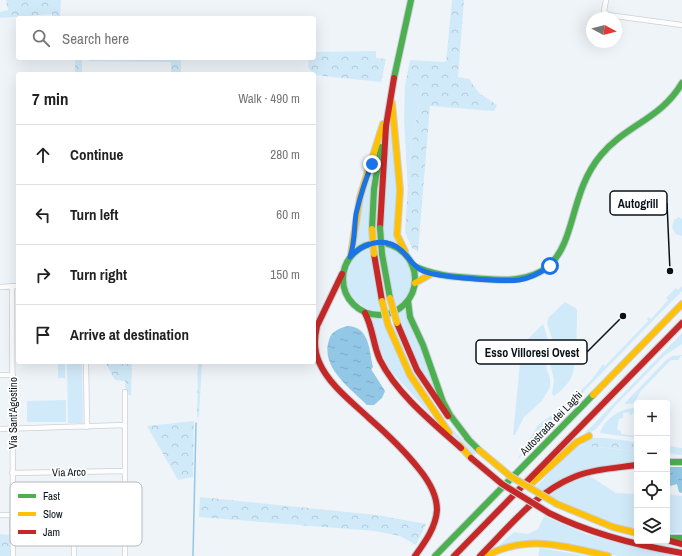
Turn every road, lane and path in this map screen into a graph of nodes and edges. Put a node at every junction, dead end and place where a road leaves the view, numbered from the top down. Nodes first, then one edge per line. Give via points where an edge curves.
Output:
1 (606, 0) edge
2 (412, 1) edge
3 (682, 25) edge
4 (682, 83) edge
5 (391, 93) junction
6 (386, 126) junction
7 (407, 256) junction
8 (350, 257) junction
9 (412, 264) junction
10 (342, 274) junction
11 (431, 274) junction
12 (415, 283) junction
13 (0, 286) edge
14 (12, 286) junction
15 (16, 286) edge
16 (408, 301) junction
17 (682, 304) edge
18 (365, 312) junction
19 (682, 323) edge
20 (316, 327) edge
21 (316, 351) edge
22 (86, 364) edge
23 (0, 375) edge
24 (13, 375) junction
25 (125, 392) dead end
26 (125, 425) junction
27 (87, 426) junction
28 (0, 429) edge
29 (13, 429) junction
30 (589, 436) dead end
31 (469, 440) junction
32 (461, 448) junction
33 (670, 462) edge
34 (682, 462) edge
35 (634, 465) edge
36 (125, 471) junction
37 (12, 473) junction
38 (12, 482) edge
39 (125, 482) edge
40 (506, 503) junction
41 (0, 515) edge
42 (10, 516) edge
43 (634, 533) edge
44 (682, 538) edge
45 (670, 539) edge
46 (670, 540) edge
47 (682, 544) edge
48 (12, 546) edge
49 (682, 553) edge
50 (12, 556) edge
51 (415, 556) edge
52 (435, 556) edge
53 (454, 556) edge
54 (480, 556) edge
55 (485, 556) edge
56 (608, 556) edge

1 - 3 street via 605,13 608,15
2 - 5 main road
4 - 11 main road via 664,107 613,143 594,163 580,194 567,239 550,266 531,277 515,280
5 - 6 main road
5 - 7 main road via 400,190 397,235
5 - 8 main road via 379,141 360,197
6 - 31 main road, bridge via 380,228 390,298 407,349 424,382 448,417
6 - 32 main road, bridge via 377,166 372,228 382,301 388,325 410,375 431,409
7 - 8 main road via 392,245 378,242 364,245
7 - 9 main road
8 - 10 main road
9 - 11 main road
9 - 12 main road
10 - 18 main road via 342,284 350,301
10 - 20 main road via 334,295 321,314
11 - 12 main road
12 - 16 main road
13 - 14 street
14 - 15 street
14 - 24 street, Via Sant'Agostino
16 - 18 main road via 401,308 384,315
16 - 31 main road via 410,317 443,402
17 - 52 main road, Autostrada dei Laghi
18 - 32 main road via 380,359 389,374 450,440
19 - 40 main road
21 - 51 main road via 319,363 330,381 416,464 428,480 437,501 437,512 430,533
22 - 27 street
23 - 24 street
24 - 29 street, Via Sant'Agostino
25 - 26 street
26 - 27 street
26 - 36 street
27 - 29 street
28 - 29 street
29 - 37 street, Via Sant'Agostino
30 - 40 main road via 577,442 550,468
31 - 43 main road, bridge via 524,486 557,504
32 - 49 main road, bridge via 502,484 572,524 640,545
33 - 34 main road
35 - 54 main road via 589,472 557,485
36 - 37 street, Via Arco
36 - 39 street
37 - 38 street, Via Sant'Agostino
40 - 53 main road
41 - 42 street
44 - 45 main road
46 - 47 main road
48 - 50 street, Via Sant'Agostino
55 - 56 main road via 508,545 526,542

